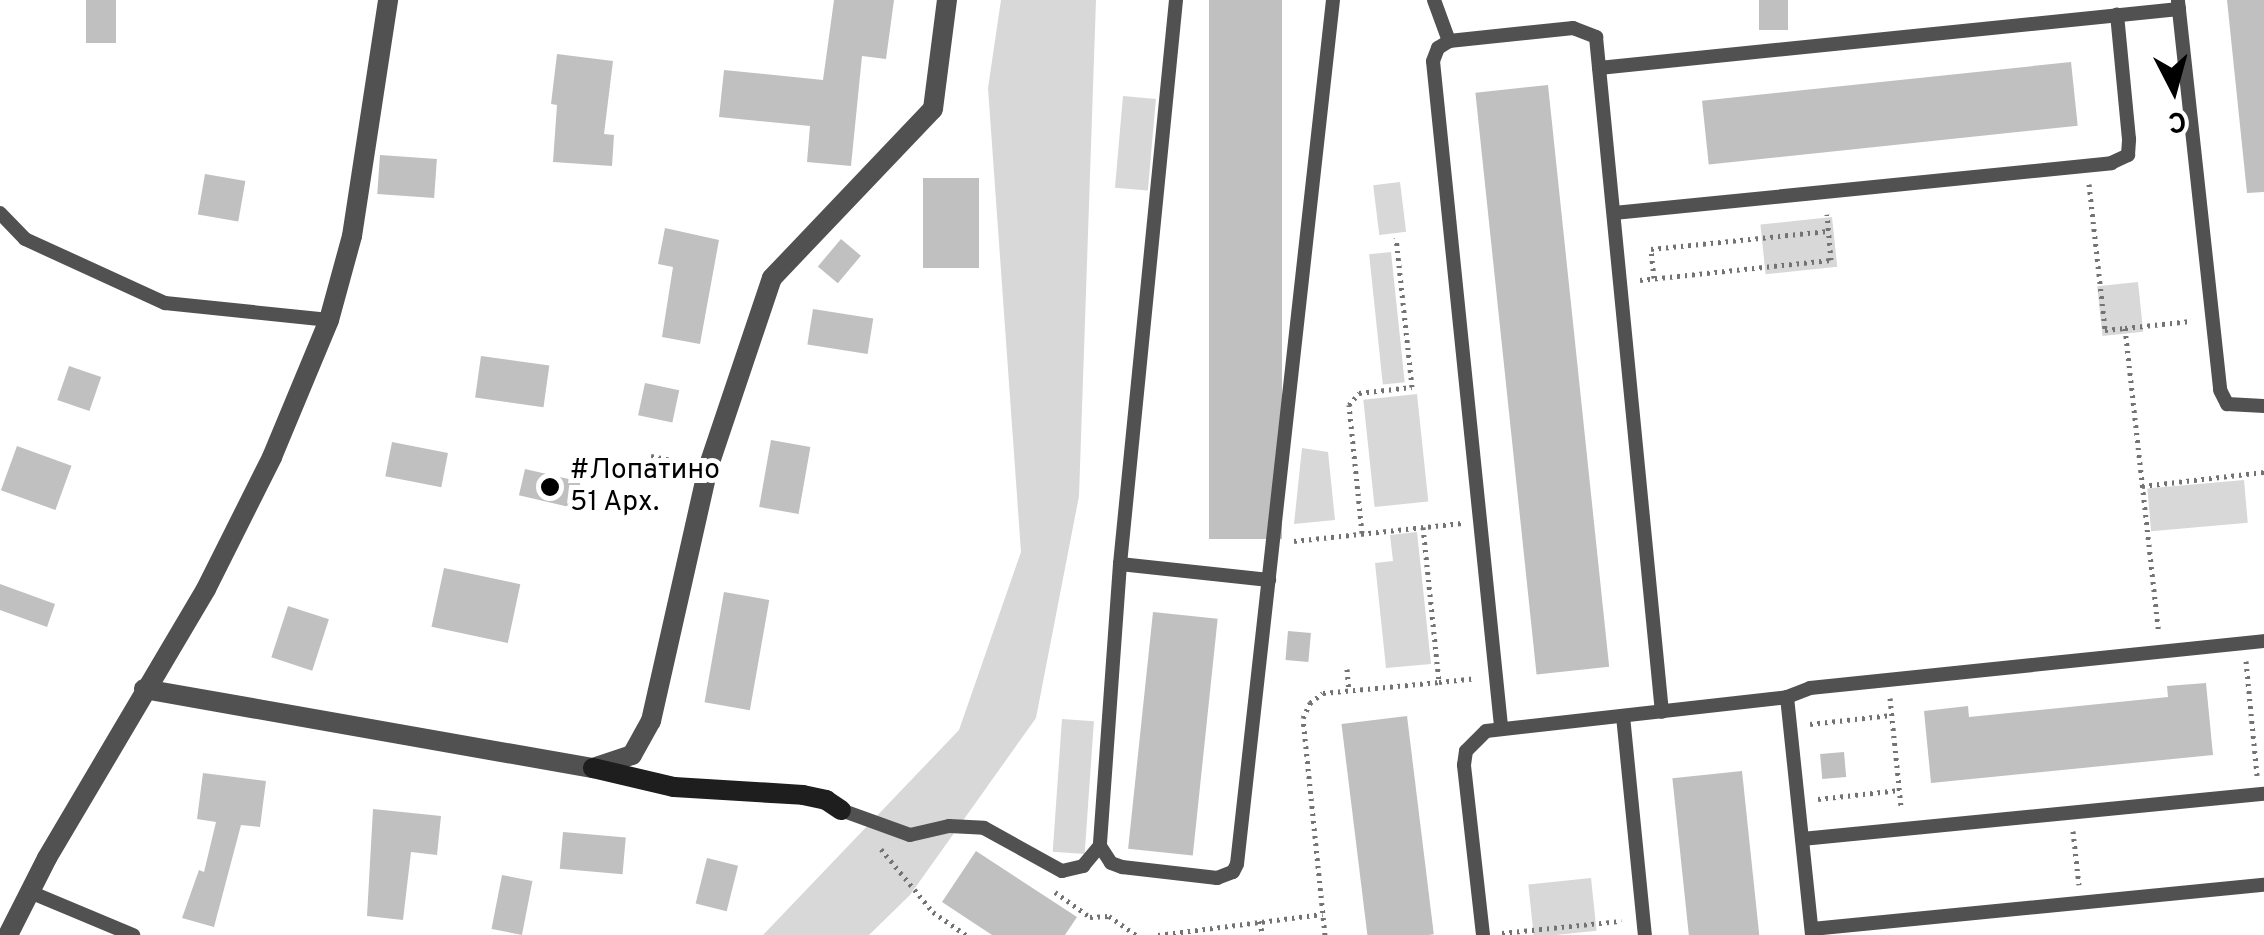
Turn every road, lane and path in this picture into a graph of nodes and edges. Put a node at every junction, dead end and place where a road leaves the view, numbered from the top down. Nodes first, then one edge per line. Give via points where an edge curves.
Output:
1 (388, 0) edge
2 (948, 0) edge
3 (1176, 0) edge
4 (1333, 0) edge
5 (1434, 0) edge
6 (2178, 5) edge
7 (2117, 15) junction
8 (1449, 41) junction
9 (1599, 68) junction
10 (2087, 165) junction
11 (1824, 192) junction
12 (0, 213) edge
13 (1614, 213) junction
14 (1828, 231) junction
15 (1396, 238) dead end
16 (1654, 278) junction
17 (1620, 282) junction
18 (2213, 318) junction
19 (329, 320) junction
20 (2125, 328) junction
21 (2264, 406) edge
22 (651, 456) dead end
23 (708, 468) junction
24 (2264, 472) edge
25 (2142, 486) junction
26 (1480, 520) junction
27 (1423, 526) junction
28 (1362, 534) junction
29 (1273, 543) junction
30 (1120, 564) junction
31 (1269, 580) junction
32 (2264, 641) edge
33 (2244, 643) junction
34 (2160, 652) junction
35 (1347, 670) dead end
36 (1496, 676) junction
37 (1888, 680) junction
38 (1439, 682) junction
39 (144, 689) junction
40 (1349, 690) junction
41 (1787, 698) junction
42 (1662, 712) junction
43 (1622, 716) junction
44 (1892, 716) junction
45 (1500, 726) junction
46 (1790, 726) junction
47 (593, 768) junction
48 (1900, 790) junction
49 (2262, 794) edge
50 (1798, 800) junction
51 (842, 810) junction
52 (2072, 813) junction
53 (1904, 830) junction
54 (1802, 839) junction
55 (1100, 846) junction
56 (2264, 884) edge
57 (30, 892) junction
58 (2081, 902) junction
59 (1322, 914) junction
60 (1644, 918) junction
61 (1259, 921) junction
62 (1215, 926) junction
63 (1812, 932) edge
64 (8, 935) edge
65 (133, 935) edge
66 (966, 935) edge
67 (1158, 935) edge
68 (1214, 935) edge
69 (1263, 935) edge
70 (1325, 935) edge
71 (1485, 935) edge
72 (1645, 935) edge

1 - 19 street via 352,236
2 - 23 street via 933,108 772,278
3 - 30 lane
4 - 29 lane
5 - 8 lane
6 - 7 lane
6 - 18 lane
7 - 9 lane
7 - 10 lane via 2128,155
8 - 9 lane via 1586,29 1596,37
8 - 26 lane via 1433,61
9 - 13 lane
10 - 11 lane
10 - 20 path via 2106,330
11 - 13 lane
11 - 14 path
12 - 19 lane via 24,239 164,303
13 - 17 lane
14 - 16 path via 1651,249
14 - 16 path via 1831,260
15 - 28 path via 1412,388 1359,393 1349,404
16 - 17 path
17 - 42 lane
18 - 20 path
18 - 21 lane via 2226,404
19 - 39 street via 206,590
20 - 25 path
22 - 23 path
23 - 47 street via 650,721 632,755
24 - 25 path
25 - 34 path
26 - 27 path
26 - 36 lane
27 - 28 path
27 - 38 path
28 - 29 path
29 - 31 lane
30 - 31 lane
30 - 55 lane
31 - 55 lane via 1233,872 1217,878 1122,867
32 - 33 lane
33 - 34 lane
33 - 49 path
34 - 37 lane
35 - 40 path
36 - 38 path
36 - 45 lane
37 - 41 lane via 1810,688
37 - 44 path
38 - 40 path
39 - 47 street
39 - 57 street
40 - 59 path via 1323,693 1302,718
41 - 42 lane
41 - 46 lane
42 - 43 lane
43 - 45 lane
43 - 60 lane
44 - 46 path
44 - 48 path
45 - 71 lane via 1474,741 1464,765
46 - 50 lane
47 - 51 street via 674,788 803,795
48 - 50 path
48 - 53 path
49 - 52 lane
50 - 54 lane
51 - 55 lane via 910,835 949,826 984,828 1062,871 1083,866
51 - 66 path via 934,912
52 - 53 lane
52 - 58 path
53 - 54 lane
54 - 63 lane
56 - 58 lane
57 - 64 street
57 - 65 lane
58 - 63 lane
59 - 61 path
59 - 70 path
60 - 71 path
60 - 72 lane
61 - 62 path
61 - 69 path
62 - 67 path
62 - 68 path

